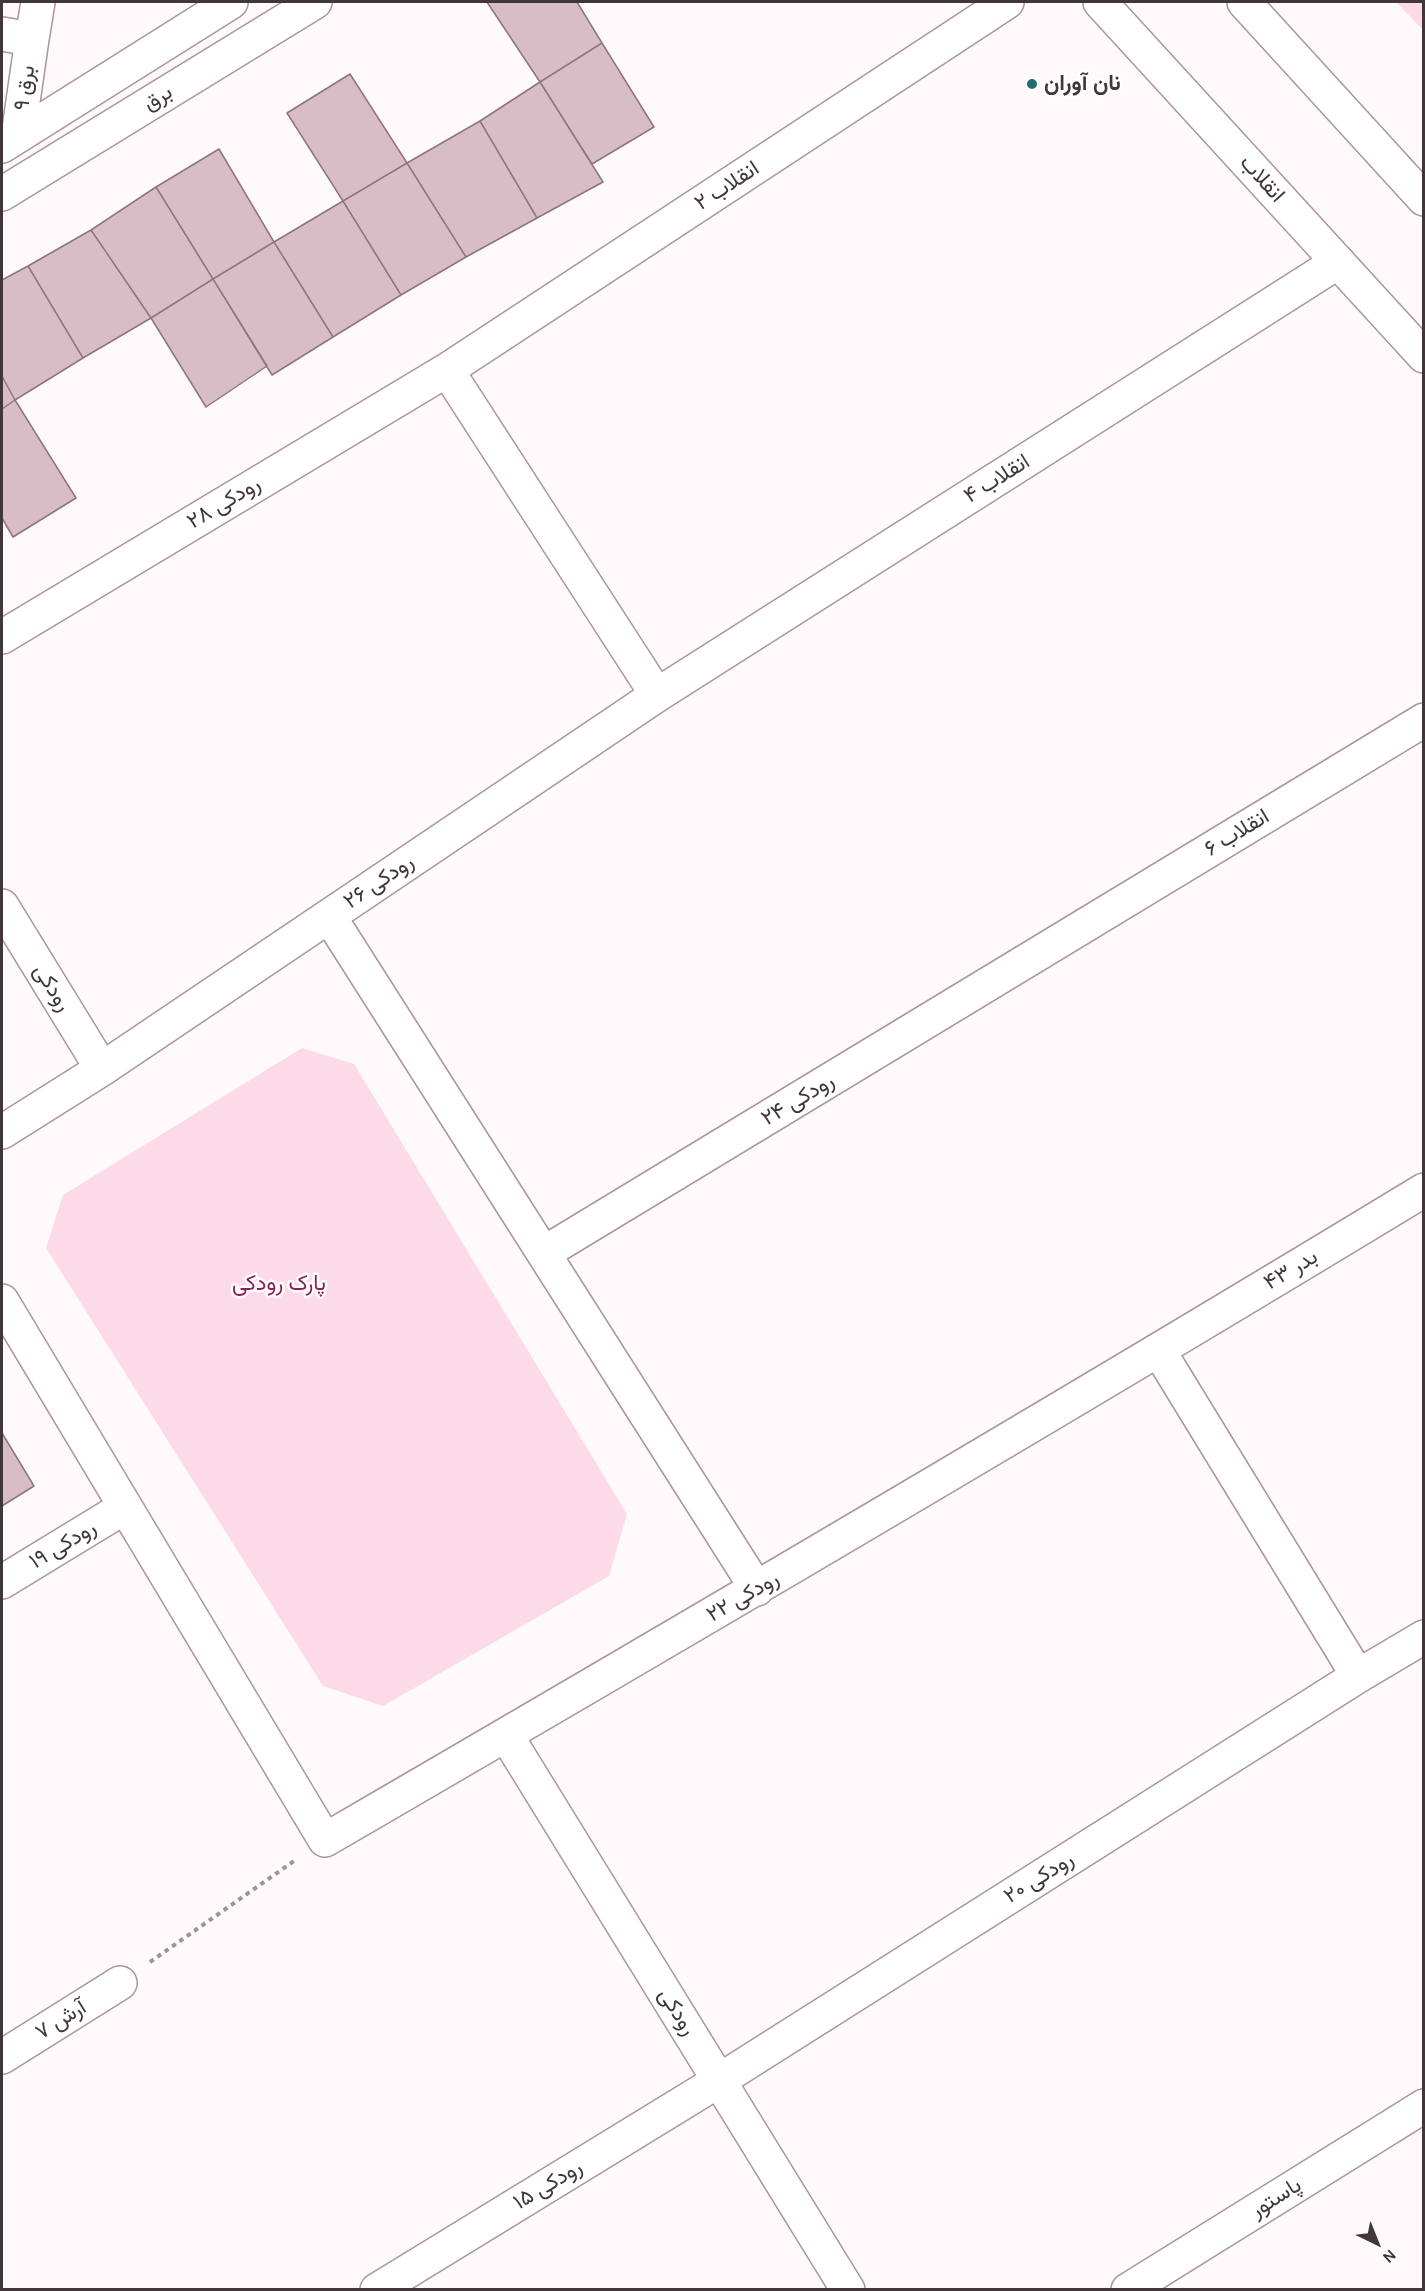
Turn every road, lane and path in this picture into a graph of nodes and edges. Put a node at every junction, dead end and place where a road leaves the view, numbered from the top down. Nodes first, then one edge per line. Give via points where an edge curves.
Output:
1 (38, 2) edge
2 (231, 2) edge
3 (315, 2) edge
4 (1006, 2) edge
5 (1100, 2) edge
6 (1244, 2) edge
7 (17, 37) edge
8 (10, 141) edge
9 (2, 194) edge
10 (1424, 199) edge
11 (1338, 262) junction
12 (1424, 356) edge
13 (447, 370) junction
14 (2, 637) edge
15 (657, 695) junction
16 (1424, 720) edge
17 (2, 906) edge
18 (329, 916) junction
19 (1051, 946) joint
20 (102, 1069) junction
21 (2, 1132) edge
22 (1424, 1190) edge
23 (544, 1253) junction
24 (2, 1301) edge
25 (1159, 1351) junction
26 (125, 1507) junction
27 (2, 1582) edge
28 (757, 1589) junction
29 (1424, 1637) edge
30 (1358, 1676) junction
31 (506, 1735) junction
32 (326, 1839) junction
33 (120, 1983) joint
34 (2, 2056) edge
35 (720, 2080) junction
36 (1424, 2106) edge
37 (377, 2289) edge
38 (848, 2289) edge
39 (1128, 2289) edge

1 - 7 street, برق ۹
2 - 8 street, برق
3 - 9 street, برق
4 - 13 street, انقلاب ۲
5 - 11 street, انقلاب
6 - 10 street
7 - 8 street, برق ۹
11 - 12 street, انقلاب
11 - 15 street, انقلاب ۴
13 - 14 street, رودکی ۲۸
13 - 15 street
15 - 18 street, رودکی ۲۶
16 - 19 street, انقلاب ۶
17 - 20 street, رودکی
18 - 20 street, رودکی ۲۶
18 - 23 street
19 - 23 street, رودکی ۲۴
20 - 21 street, رودکی ۲۶
22 - 25 street, بدر ۴۳
23 - 28 street
24 - 26 street
25 - 28 street, رودکی ۲۲
25 - 30 street
26 - 27 street, رودکی ۱۹
26 - 32 street
28 - 31 street, رودکی ۲۲
29 - 30 street, رودکی ۲۰
30 - 35 street, رودکی ۲۰
31 - 32 street, رودکی ۲۲
31 - 35 street, رودکی
32 - 33 path
33 - 34 street, آرش ۷
35 - 37 street, رودکی ۱۵
35 - 38 street, رودکی
36 - 39 street, پاستور

